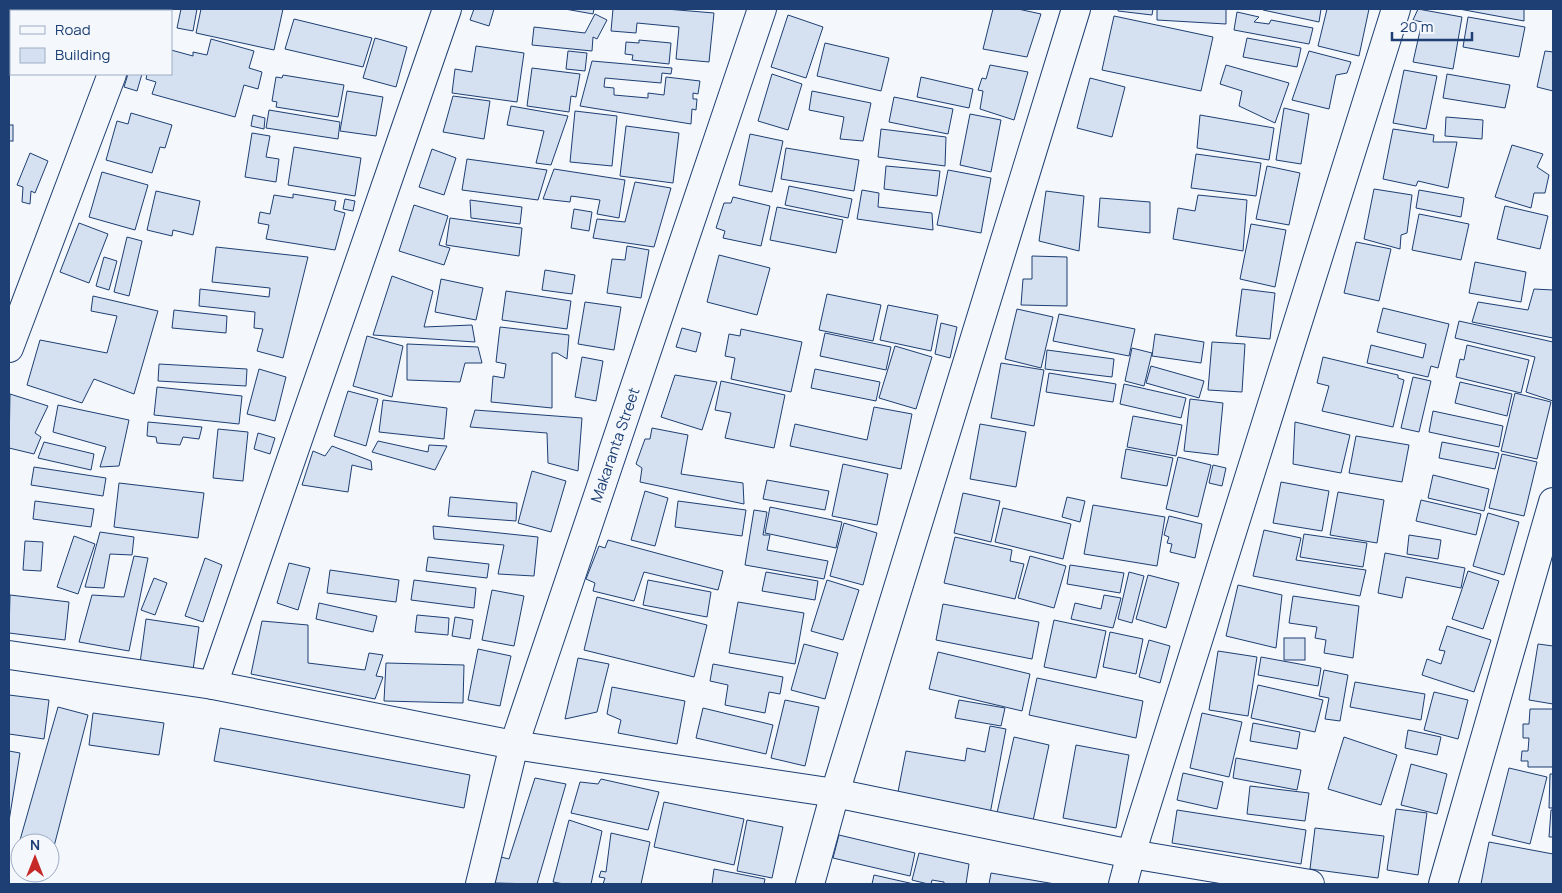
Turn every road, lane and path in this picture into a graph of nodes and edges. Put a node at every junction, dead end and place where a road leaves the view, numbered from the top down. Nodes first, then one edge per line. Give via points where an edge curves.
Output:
1 (447, 9) edge
2 (762, 9) edge
3 (1076, 9) edge
4 (1396, 9) edge
5 (112, 75) edge
6 (9, 348) edge
7 (1553, 502) edge
8 (9, 655) edge
9 (213, 684) junction
10 (514, 744) junction
11 (835, 793) junction
12 (1131, 854) junction
13 (480, 884) edge
14 (810, 884) edge
15 (1123, 884) edge
16 (1310, 884) edge
17 (1443, 884) edge

1 - 9 street
2 - 10 street, Makaranta Street
3 - 11 street
4 - 12 street
5 - 6 street
7 - 17 street
8 - 9 street
9 - 10 street
10 - 11 street
10 - 13 street, Makaranta Street
11 - 12 street
11 - 14 street
12 - 15 street
12 - 16 street

